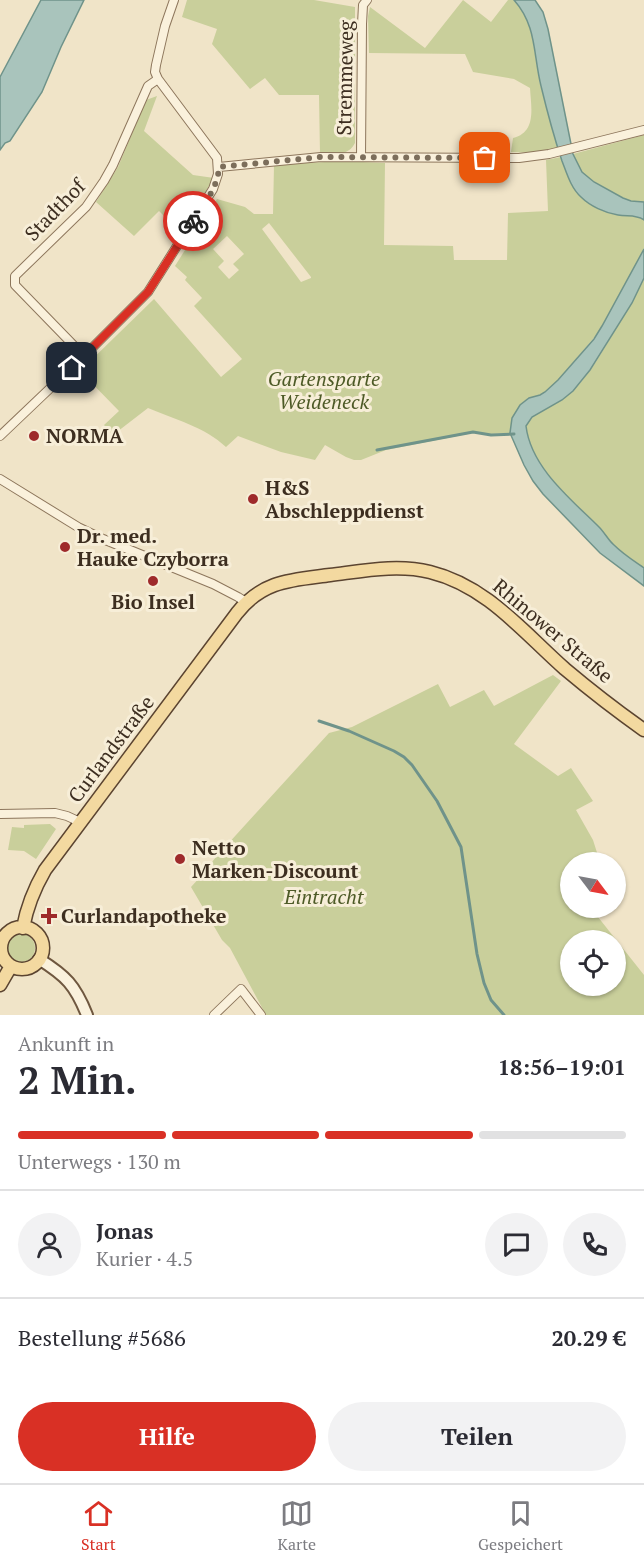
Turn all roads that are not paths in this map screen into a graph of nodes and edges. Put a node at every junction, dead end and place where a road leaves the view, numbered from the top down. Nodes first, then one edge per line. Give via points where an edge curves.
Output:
1 (174, 0) edge
2 (368, 0) edge
3 (158, 80) junction
4 (644, 130) edge
5 (361, 157) junction
6 (219, 167) junction
7 (84, 356) junction
8 (0, 436) edge
9 (2, 484) edge
10 (246, 602) junction
11 (644, 730) edge
12 (0, 814) edge
13 (80, 822) junction
14 (23, 928) junction
15 (1, 954) edge
16 (39, 959) junction
17 (11, 966) junction
18 (0, 985) edge
19 (87, 1015) edge
20 (214, 1015) edge
21 (261, 1015) edge

1 - 3 street via 156,65
2 - 5 street, Stremmeweg via 363,5 362,24
3 - 6 street via 218,158
3 - 7 street, Stadthof via 148,86 113,165 86,207 15,276 15,285
4 - 5 street via 519,158
5 - 6 street
6 - 7 street via 213,189 148,292
7 - 8 street
9 - 10 street via 95,535 213,584
10 - 11 main road, Rhinower Straße via 272,585 386,568 429,572 451,579 495,604 566,670
10 - 13 main road, Curlandstraße
12 - 13 street via 55,813
13 - 14 main road, Curlandstraße via 33,890
14 - 15 main road via 6,935
14 - 16 main road via 35,932 40,939
15 - 17 main road
16 - 17 main road via 27,968
16 - 19 street via 74,987
17 - 18 main road
20 - 21 street via 241,989

